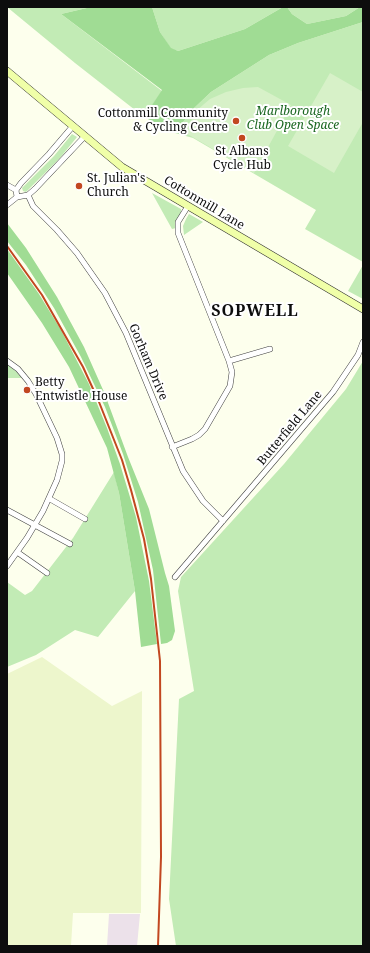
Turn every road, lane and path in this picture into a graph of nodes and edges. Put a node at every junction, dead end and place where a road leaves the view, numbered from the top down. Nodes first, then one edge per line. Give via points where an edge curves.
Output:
1 (7, 71) edge
2 (72, 126) junction
3 (85, 136) junction
4 (7, 185) edge
5 (16, 190) junction
6 (28, 195) junction
7 (17, 197) junction
8 (7, 205) edge
9 (188, 206) junction
10 (363, 309) edge
11 (363, 342) edge
12 (270, 349) dead end
13 (7, 361) edge
14 (229, 361) junction
15 (172, 447) junction
16 (50, 499) junction
17 (7, 510) edge
18 (85, 519) dead end
19 (223, 521) junction
20 (35, 525) junction
21 (70, 544) dead end
22 (17, 552) junction
23 (7, 566) edge
24 (47, 573) dead end
25 (175, 577) dead end

1 - 2 street, Cottonmill Lane
2 - 3 street, Cottonmill Lane
2 - 5 street
3 - 6 street
3 - 9 street, Cottonmill Lane via 122,167
4 - 5 street
5 - 7 street
6 - 7 street
6 - 15 street, Gorham Drive via 32,204 78,253 105,293 126,333
7 - 8 street
9 - 10 street, Cottonmill Lane
9 - 14 street via 178,222 178,232
11 - 19 street, Butterfield Lane via 358,355 333,392
12 - 14 street
13 - 16 street via 18,369 28,382 59,442 62,461
14 - 15 street via 232,372 230,386 205,429 192,439
15 - 19 street, Gorham Drive via 192,486
16 - 18 street
16 - 20 street
17 - 20 street
19 - 25 street, Butterfield Lane
20 - 21 street
20 - 22 street
22 - 23 street
22 - 24 street

